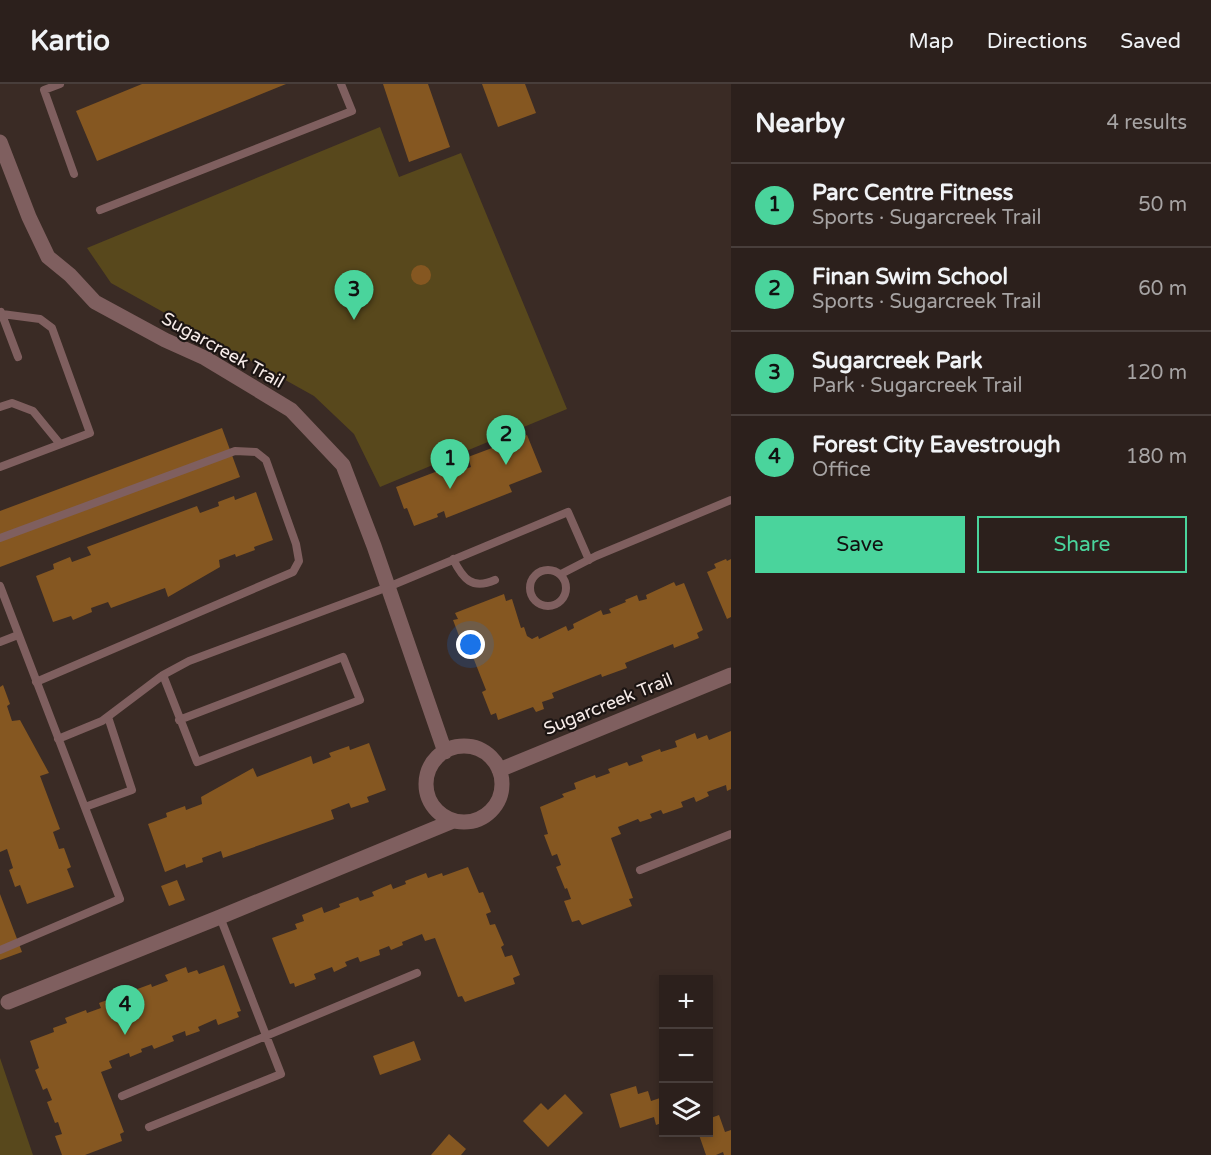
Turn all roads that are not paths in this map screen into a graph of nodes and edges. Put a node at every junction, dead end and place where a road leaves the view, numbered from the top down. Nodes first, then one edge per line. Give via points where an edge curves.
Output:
1 (60, 84) edge
2 (341, 84) edge
3 (48, 86) edge
4 (0, 142) edge
5 (75, 174) dead end
6 (100, 210) dead end
7 (1, 312) edge
8 (18, 357) dead end
9 (0, 407) edge
10 (60, 444) junction
11 (0, 467) edge
12 (731, 500) edge
13 (0, 538) edge
14 (453, 559) junction
15 (589, 560) junction
16 (561, 574) junction
17 (495, 580) dead end
18 (0, 586) edge
19 (388, 587) junction
20 (18, 635) junction
21 (0, 642) edge
22 (163, 675) junction
23 (731, 675) edge
24 (36, 682) junction
25 (108, 717) junction
26 (179, 720) junction
27 (58, 739) junction
28 (445, 752) junction
29 (499, 770) junction
30 (85, 807) junction
31 (453, 821) junction
32 (731, 834) edge
33 (640, 870) dead end
34 (220, 917) junction
35 (0, 950) edge
36 (417, 973) dead end
37 (8, 1002) dead end
38 (266, 1034) junction
39 (122, 1096) dead end
40 (149, 1127) dead end

1 - 3 lane
2 - 6 lane via 352,111
3 - 5 lane via 44,90
4 - 19 street, Sugarcreek Trail via 48,256 95,302 205,358 291,410 343,465
7 - 8 lane
7 - 10 lane via 40,319 52,328 90,433
9 - 10 lane via 12,403 33,411
10 - 11 lane
12 - 15 lane
13 - 24 lane via 235,451 256,452 266,460 296,544 299,561 293,572
14 - 15 lane via 568,512
14 - 17 lane via 471,583
14 - 19 lane
15 - 16 lane
16 - 16 lane via 547,569 534,576 530,590 537,603 552,606 563,599 567,587
18 - 20 lane
19 - 22 lane via 189,661
19 - 28 street, Sugarcreek Trail
20 - 21 lane
20 - 24 lane
22 - 25 lane
22 - 26 lane
23 - 29 street, Sugarcreek Trail
24 - 27 lane
25 - 27 lane
25 - 30 lane via 132,790
26 - 26 lane via 197,762 360,700 343,657
27 - 30 lane
28 - 29 street via 469,746 483,750
28 - 31 street via 429,766 425,783 428,799 438,813
29 - 31 street via 502,784 494,808 469,822
30 - 35 lane via 120,899
31 - 34 street
32 - 33 lane
34 - 37 street
34 - 38 lane
36 - 38 lane
38 - 39 lane
38 - 40 lane via 280,1074

